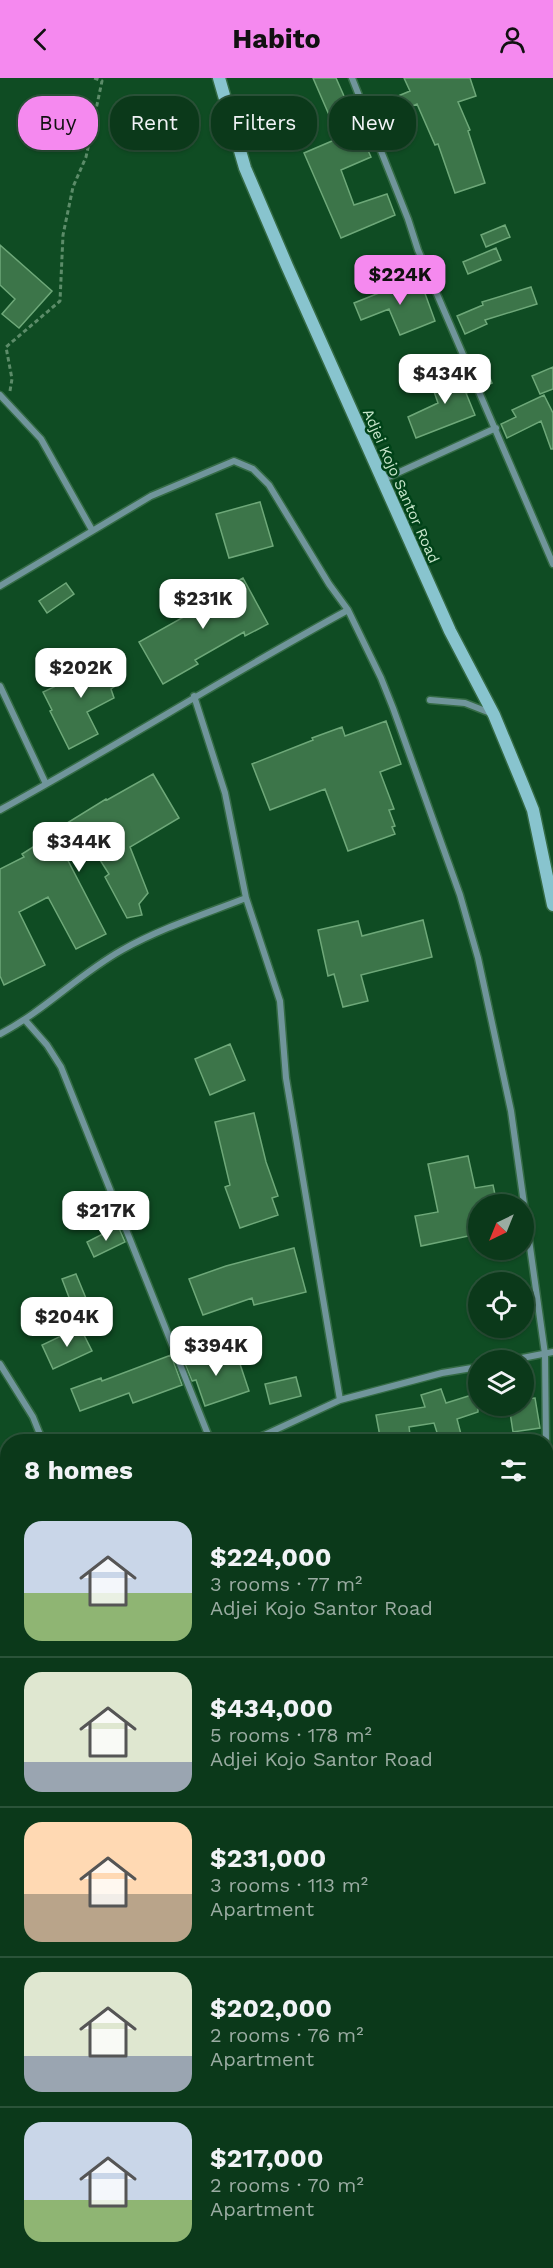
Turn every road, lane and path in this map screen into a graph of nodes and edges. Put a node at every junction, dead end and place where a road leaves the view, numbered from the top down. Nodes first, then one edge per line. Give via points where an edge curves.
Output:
1 (94, 78) edge
2 (219, 78) edge
3 (352, 78) edge
4 (0, 395) edge
5 (9, 405) junction
6 (496, 429) junction
7 (382, 480) junction
8 (92, 530) junction
9 (553, 564) edge
10 (0, 586) edge
11 (348, 610) junction
12 (0, 686) edge
13 (194, 696) junction
14 (430, 700) dead end
15 (494, 715) junction
16 (46, 784) junction
17 (0, 810) edge
18 (246, 898) junction
19 (553, 905) edge
20 (25, 1020) junction
21 (0, 1034) edge
22 (553, 1352) edge
23 (545, 1353) junction
24 (534, 1355) edge
25 (0, 1364) edge
26 (468, 1369) edge
27 (340, 1400) junction
28 (40, 1434) edge
29 (209, 1434) edge
30 (266, 1434) edge
31 (546, 1434) edge

1 - 5 path via 102,81 86,157 73,188 63,235 60,301 6,347 12,379
2 - 7 street, Adjei Kojo Santor Road via 245,168
3 - 6 street via 418,250
4 - 5 street
5 - 8 street via 41,439
6 - 7 street
6 - 9 street
7 - 15 street, Adjei Kojo Santor Road via 450,631
8 - 10 street
8 - 11 street via 151,496 234,461 253,469 269,485
11 - 13 street
11 - 23 street via 393,708 460,895 478,958 511,1111
12 - 16 street
13 - 16 street
13 - 18 street via 225,793
14 - 15 street via 465,704
15 - 19 street, Adjei Kojo Santor Road via 533,810
16 - 17 street
18 - 20 street via 122,950
18 - 27 street via 280,1001 286,1078
20 - 21 street
20 - 29 street via 61,1067
22 - 23 street
23 - 24 street
23 - 31 street
25 - 28 street
26 - 27 street
27 - 30 street

